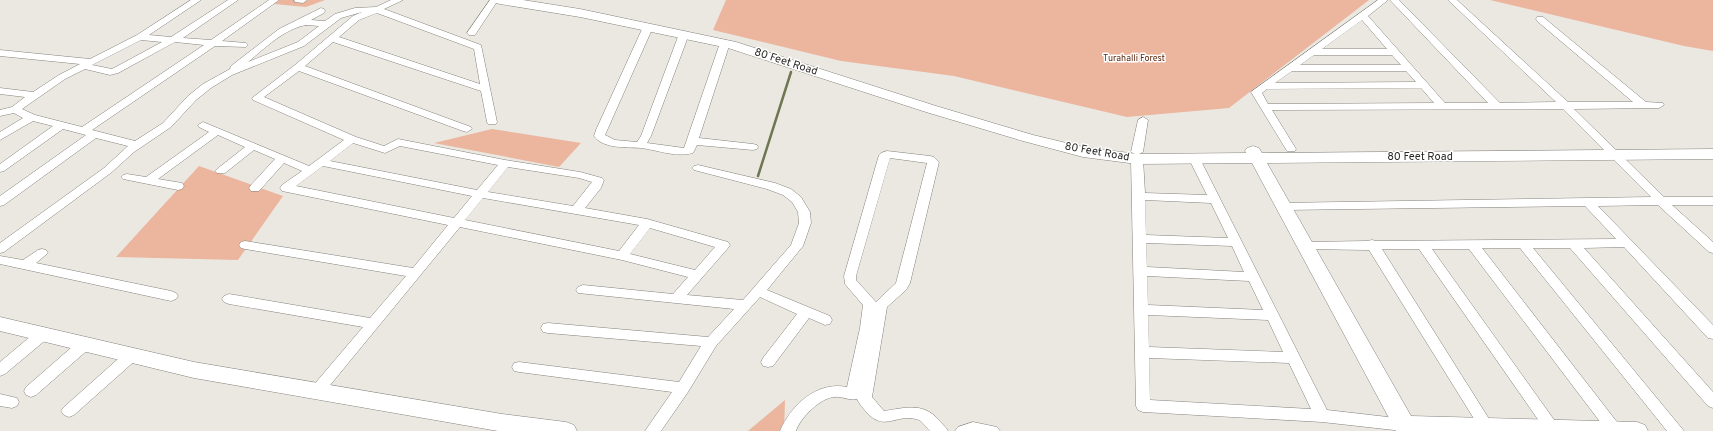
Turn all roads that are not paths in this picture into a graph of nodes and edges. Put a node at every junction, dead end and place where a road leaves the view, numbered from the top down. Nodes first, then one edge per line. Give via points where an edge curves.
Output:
1 (197, 0) edge
2 (234, 0) edge
3 (275, 0) edge
4 (298, 0) edge
5 (303, 0) edge
6 (399, 0) edge
7 (494, 0) edge
8 (500, 0) edge
9 (517, 0) edge
10 (1384, 0) edge
11 (1394, 0) edge
12 (1452, 0) edge
13 (375, 9) junction
14 (321, 10) dead end
15 (1363, 16) junction
16 (1540, 19) dead end
17 (298, 23) junction
18 (327, 24) junction
19 (648, 27) junction
20 (472, 33) dead end
21 (684, 34) junction
22 (140, 37) junction
23 (331, 38) junction
24 (174, 39) junction
25 (215, 43) junction
26 (725, 43) junction
27 (243, 45) dead end
28 (1311, 52) junction
29 (1395, 52) junction
30 (0, 53) edge
31 (83, 63) junction
32 (298, 66) junction
33 (1289, 68) junction
34 (1409, 68) junction
35 (229, 73) junction
36 (1423, 85) junction
37 (1265, 86) junction
38 (484, 89) junction
39 (0, 91) edge
40 (36, 95) junction
41 (1496, 105) junction
42 (1565, 105) junction
43 (1643, 105) junction
44 (1659, 105) dead end
45 (1442, 106) junction
46 (1264, 107) junction
47 (16, 109) junction
48 (0, 113) edge
49 (31, 117) junction
50 (1143, 120) dead end
51 (492, 122) dead end
52 (985, 123) junction
53 (203, 125) dead end
54 (62, 126) junction
55 (467, 129) dead end
56 (218, 131) junction
57 (89, 132) junction
58 (0, 137) edge
59 (352, 139) junction
60 (692, 141) junction
61 (136, 145) junction
62 (640, 145) junction
63 (253, 146) junction
64 (1713, 146) edge
65 (753, 147) dead end
66 (1291, 150) junction
67 (1611, 151) junction
68 (1255, 154) junction
69 (1713, 154) edge
70 (1137, 155) junction
71 (282, 158) junction
72 (1195, 159) junction
73 (320, 162) junction
74 (505, 163) junction
75 (698, 168) dead end
76 (0, 169) edge
77 (310, 170) junction
78 (220, 171) dead end
79 (127, 178) dead end
80 (148, 181) junction
81 (178, 186) dead end
82 (255, 188) dead end
83 (480, 194) junction
84 (1139, 196) junction
85 (1214, 199) junction
86 (1662, 201) junction
87 (0, 202) edge
88 (1588, 202) junction
89 (1713, 202) edge
90 (1283, 206) junction
91 (576, 211) junction
92 (647, 223) junction
93 (456, 224) junction
94 (1140, 239) junction
95 (1236, 242) junction
96 (1573, 243) junction
97 (1626, 243) junction
98 (1372, 244) junction
99 (1422, 244) junction
100 (1472, 244) junction
101 (1523, 244) junction
102 (245, 245) dead end
103 (1306, 246) junction
104 (0, 249) edge
105 (1713, 249) edge
106 (42, 253) dead end
107 (622, 256) junction
108 (0, 260) edge
109 (24, 266) junction
110 (1140, 272) junction
111 (416, 273) junction
112 (697, 275) junction
113 (1253, 277) junction
114 (583, 290) dead end
115 (758, 292) junction
116 (172, 296) dead end
117 (230, 298) dead end
118 (676, 299) junction
119 (746, 305) junction
120 (1141, 310) junction
121 (806, 312) junction
122 (1272, 315) junction
123 (825, 320) dead end
124 (0, 324) edge
125 (373, 324) junction
126 (873, 325) junction
127 (548, 328) dead end
128 (43, 334) junction
129 (1713, 334) edge
130 (711, 342) junction
131 (85, 344) junction
132 (1142, 352) junction
133 (132, 355) junction
134 (1293, 358) junction
135 (768, 362) dead end
136 (518, 366) dead end
137 (0, 370) edge
138 (861, 380) junction
139 (683, 388) junction
140 (32, 391) dead end
141 (317, 391) junction
142 (1713, 402) edge
143 (69, 411) dead end
144 (1322, 416) junction
145 (1486, 426) junction
146 (1406, 428) edge
147 (1552, 428) junction
148 (1615, 430) edge
149 (566, 431) edge
150 (653, 431) edge
151 (788, 431) edge
152 (940, 431) edge
153 (963, 431) edge
154 (992, 431) edge
155 (1637, 431) edge
156 (1676, 431) edge

1 - 22 street
2 - 24 street
3 - 25 street
4 - 5 street
6 - 13 street
7 - 20 street
8 - 19 main road, 80 Feet Road
9 - 52 main road, 80 Feet Road via 734,42
10 - 15 street
11 - 41 street
12 - 42 street
13 - 18 street via 338,16
13 - 23 street via 356,18
13 - 38 street via 478,47
14 - 17 street
15 - 28 street
15 - 29 street
16 - 43 street
17 - 18 street
17 - 35 street via 282,31
18 - 35 street via 301,44
19 - 21 main road, 80 Feet Road
19 - 62 street via 599,136 603,140
21 - 26 main road, 80 Feet Road
21 - 62 street via 646,136
22 - 24 street
22 - 31 street
23 - 32 street
23 - 38 street
24 - 25 street
24 - 31 street via 115,71 110,72
25 - 27 street
25 - 57 street
26 - 52 main road, 80 Feet Road via 931,109
26 - 60 street
28 - 29 street
28 - 33 street
29 - 34 street
30 - 31 street
31 - 40 street
32 - 55 street
32 - 59 street via 257,98
33 - 34 street
33 - 37 street
34 - 36 street
35 - 61 street via 198,92 171,121
36 - 37 street
36 - 45 street
37 - 46 street via 1256,92
38 - 51 street
39 - 40 street
40 - 47 street
41 - 42 street
41 - 45 street
42 - 43 street
42 - 67 street
43 - 44 street
45 - 46 street
46 - 66 street
47 - 48 street
47 - 49 street via 20,114
49 - 54 street
49 - 58 street
50 - 70 street
52 - 70 main road, 80 Feet Road via 1073,144
53 - 56 street
54 - 57 street
54 - 76 street
56 - 63 street
56 - 80 street
57 - 61 street
57 - 87 street
59 - 73 street
59 - 74 street via 385,150 398,142
60 - 62 street via 689,151 682,152
60 - 65 street
61 - 104 street via 108,170
63 - 71 street
63 - 78 street
64 - 67 main road, 80 Feet Road
66 - 67 main road, 80 Feet Road
66 - 68 main road, 80 Feet Road
67 - 68 main road, 80 Feet Road
67 - 69 main road, 80 Feet Road
67 - 86 street
68 - 70 main road, 80 Feet Road
68 - 72 main road, 80 Feet Road
68 - 90 main road
70 - 72 main road, 80 Feet Road
70 - 84 street
71 - 77 street
71 - 82 street
72 - 85 street
73 - 77 street
73 - 83 street
74 - 83 street
74 - 91 street via 598,180 597,185
75 - 115 street via 786,192 797,200 804,212 805,223 797,246
77 - 93 street via 286,188
79 - 80 street
80 - 81 street
83 - 91 street
83 - 93 street
84 - 85 street
84 - 94 street
85 - 95 street
86 - 88 street
86 - 89 street
86 - 105 street
88 - 90 street
88 - 97 street
90 - 103 main road
91 - 92 street
92 - 107 street
92 - 112 street via 724,245
93 - 107 street
93 - 111 street
94 - 95 street
94 - 110 street
95 - 113 street
96 - 97 street
96 - 101 street
96 - 142 street
97 - 129 street
98 - 99 street
98 - 103 street
98 - 145 street
99 - 100 street
99 - 147 street
100 - 101 street
100 - 148 street
101 - 156 street
102 - 111 street
103 - 146 main road
106 - 109 street
107 - 112 street
108 - 109 street
109 - 116 street
110 - 113 street
110 - 120 street
111 - 125 street
112 - 118 street
113 - 122 street
114 - 118 street
115 - 119 street
115 - 121 street
117 - 125 street
118 - 119 street
119 - 130 street
120 - 122 street
120 - 132 street
121 - 123 street
121 - 135 street
122 - 134 street
124 - 128 main road
125 - 141 street
126 - 126 street via 870,304 850,281 850,276 885,155 930,159 933,162 903,283 881,305
126 - 138 street
127 - 130 street
128 - 131 main road
128 - 137 street
130 - 139 street
131 - 133 main road
131 - 140 street
132 - 134 street
132 - 144 street via 1143,406
133 - 141 main road via 194,370
133 - 143 street
134 - 144 street
136 - 139 street
138 - 151 street via 853,394 835,391 810,402 790,424
138 - 152 street via 864,399 882,417 916,413 926,417
139 - 150 street
141 - 149 main road via 502,423
144 - 146 street
145 - 146 main road
145 - 147 main road
147 - 148 main road
148 - 155 main road
153 - 154 street via 973,428

